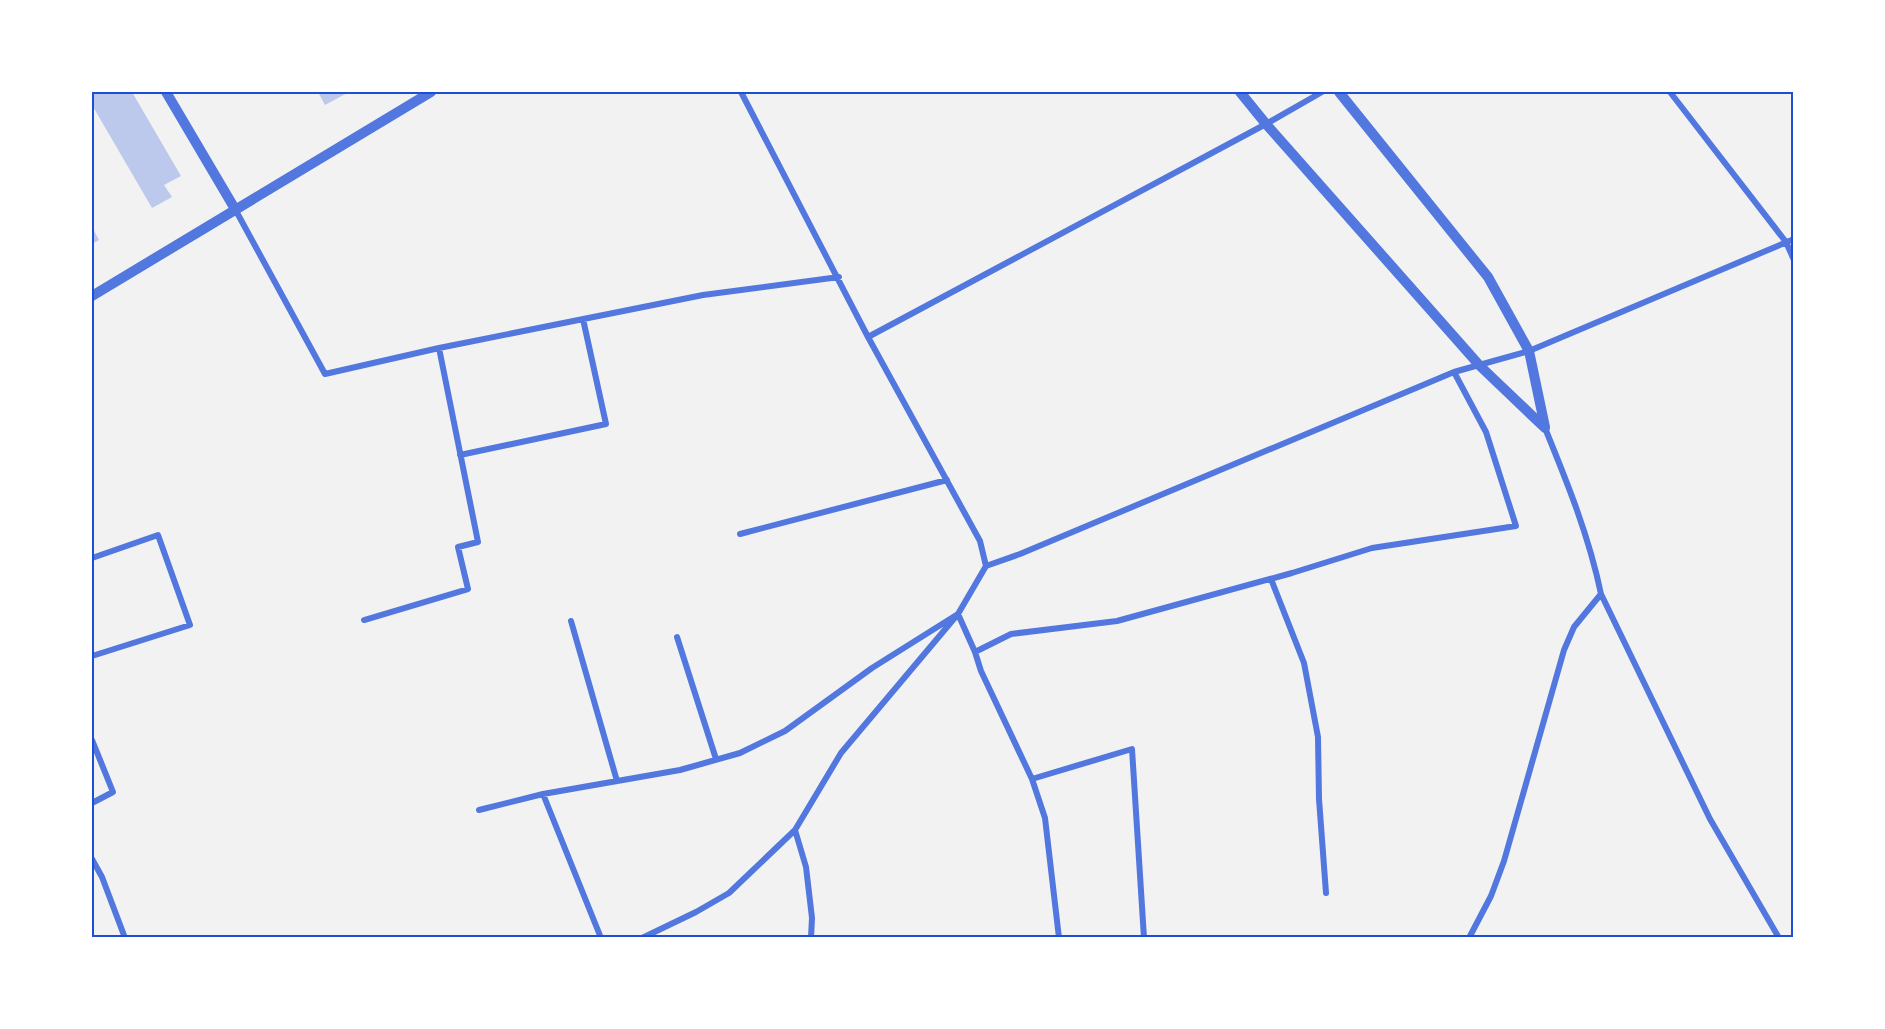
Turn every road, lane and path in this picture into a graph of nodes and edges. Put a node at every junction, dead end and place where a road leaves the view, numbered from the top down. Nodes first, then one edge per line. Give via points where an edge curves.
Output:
1 (166, 92) edge
2 (431, 92) edge
3 (741, 92) edge
4 (1240, 92) edge
5 (1322, 92) edge
6 (1339, 92) edge
7 (1670, 92) edge
8 (1266, 124) junction
9 (235, 209) junction
10 (1794, 240) edge
11 (1786, 242) junction
12 (1794, 260) edge
13 (839, 278) junction
14 (92, 296) edge
15 (583, 319) junction
16 (868, 337) junction
17 (439, 348) junction
18 (1529, 351) junction
19 (1480, 366) junction
20 (1454, 372) junction
21 (1545, 428) junction
22 (460, 455) junction
23 (947, 480) junction
24 (740, 534) dead end
25 (92, 558) edge
26 (986, 566) junction
27 (1271, 579) junction
28 (1601, 594) junction
29 (958, 614) junction
30 (364, 620) dead end
31 (571, 621) dead end
32 (677, 637) dead end
33 (975, 652) junction
34 (92, 656) edge
35 (92, 740) edge
36 (716, 759) junction
37 (1032, 779) junction
38 (617, 781) junction
39 (543, 794) junction
40 (92, 802) edge
41 (479, 810) dead end
42 (795, 830) junction
43 (92, 859) edge
44 (1326, 893) dead end
45 (125, 938) edge
46 (601, 938) edge
47 (642, 938) edge
48 (811, 938) edge
49 (1059, 938) edge
50 (1144, 938) edge
51 (1468, 938) edge
52 (1779, 938) edge

1 - 9 street
2 - 9 street
3 - 13 street
4 - 8 street
5 - 8 street
6 - 18 street via 1488,278
7 - 11 street
8 - 16 street
8 - 19 street
9 - 14 street
9 - 17 street via 325,374
10 - 11 street
11 - 12 street
11 - 18 street
13 - 15 street via 702,295
13 - 16 street
15 - 17 street
15 - 22 street via 606,424
16 - 23 street
17 - 22 street
18 - 19 street
18 - 21 street
19 - 20 street
19 - 21 street
20 - 26 street
20 - 27 street via 1486,432 1516,526 1372,548
21 - 28 street via 1574,500
22 - 30 street via 478,542 458,547 468,589
23 - 24 street
23 - 26 street via 980,541
25 - 34 street via 158,535 190,625
26 - 29 street
27 - 33 street via 1117,621 1011,634
27 - 44 street via 1305,663 1318,737
28 - 51 street via 1574,627 1564,650 1504,861 1491,896
28 - 52 street via 1710,819
29 - 33 street
29 - 36 street via 872,668 785,731 740,753
29 - 42 street via 841,753
31 - 38 street
32 - 36 street
33 - 37 street
35 - 40 street via 113,792
36 - 38 street
37 - 49 street via 1045,818
37 - 50 street via 1132,749
38 - 39 street
39 - 41 street
39 - 46 street
42 - 47 street via 729,892
42 - 48 street via 806,867
43 - 45 street

